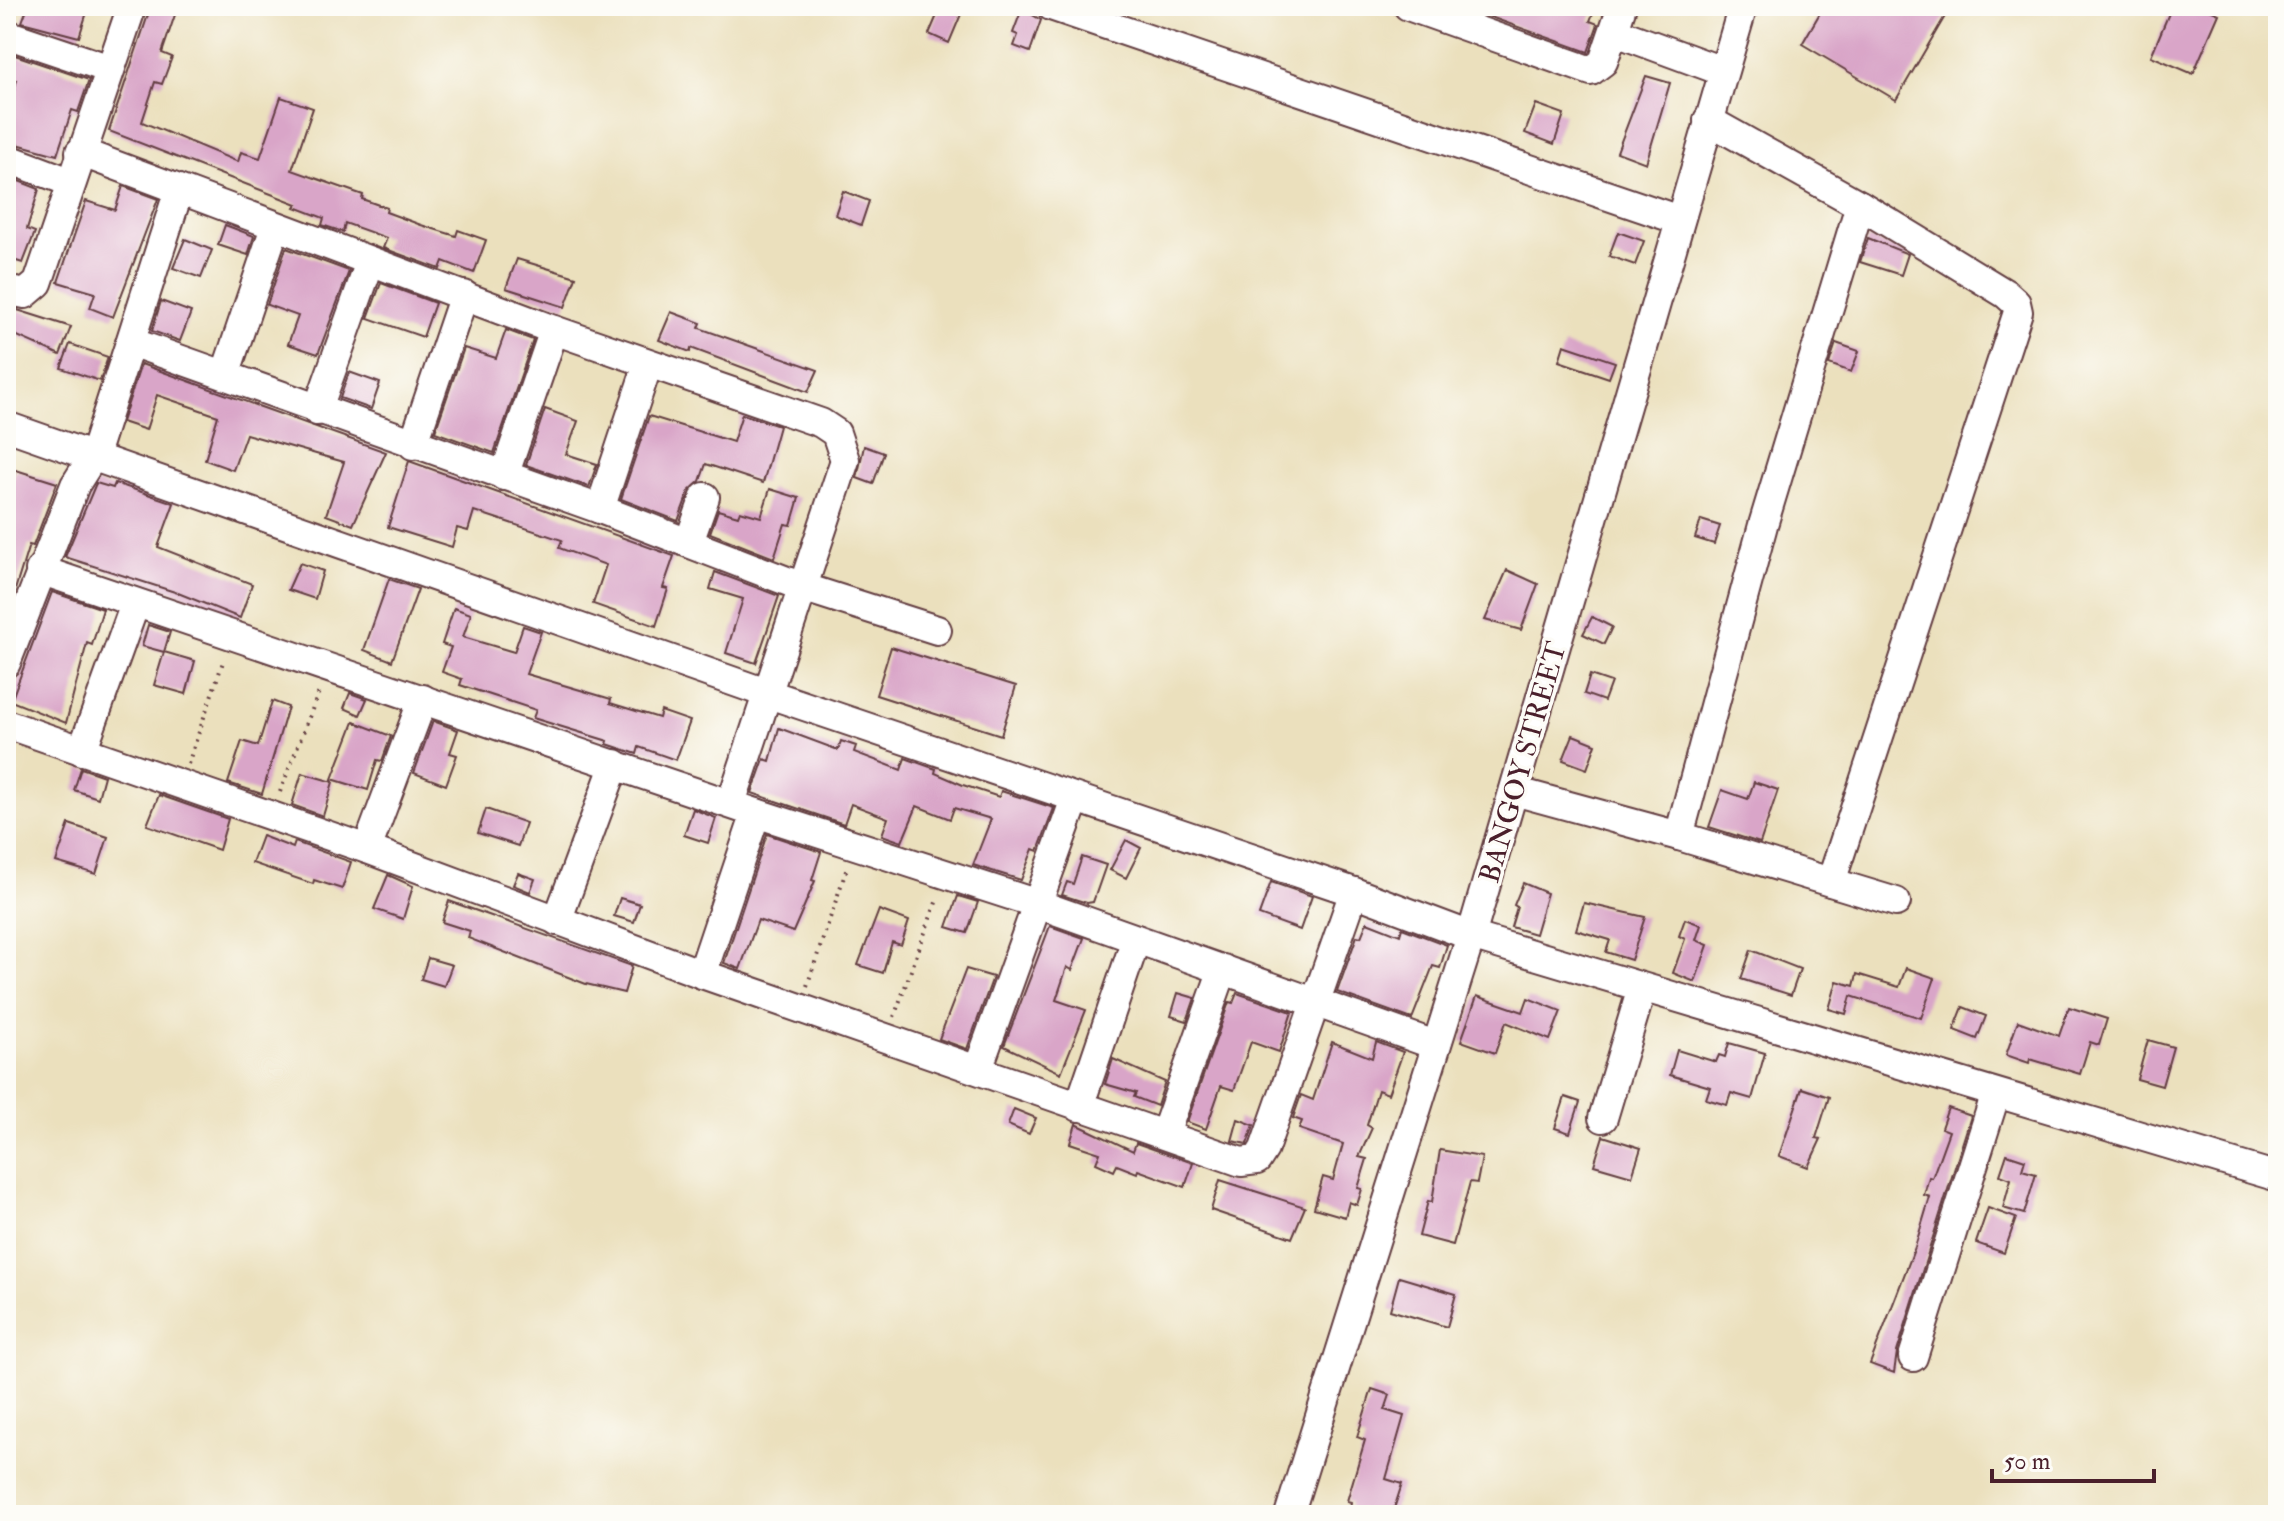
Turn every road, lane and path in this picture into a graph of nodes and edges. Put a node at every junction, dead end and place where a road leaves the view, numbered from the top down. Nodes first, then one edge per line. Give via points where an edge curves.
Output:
1 (132, 6) edge
2 (1051, 6) edge
3 (1408, 6) edge
4 (1743, 6) edge
5 (1619, 19) edge
6 (6, 34) edge
7 (110, 69) junction
8 (1722, 71) junction
9 (1708, 120) junction
10 (80, 152) junction
11 (6, 158) edge
12 (70, 182) junction
13 (179, 190) junction
14 (1860, 205) junction
15 (1679, 220) junction
16 (275, 227) junction
17 (370, 262) junction
18 (6, 290) edge
19 (464, 295) junction
20 (554, 330) junction
21 (131, 342) junction
22 (648, 364) junction
23 (225, 375) junction
24 (317, 411) junction
25 (6, 426) edge
26 (413, 445) junction
27 (94, 455) junction
28 (504, 476) junction
29 (705, 497) dead end
30 (600, 509) junction
31 (689, 542) junction
32 (40, 570) junction
33 (805, 588) junction
34 (135, 604) junction
35 (937, 630) dead end
36 (232, 636) junction
37 (6, 663) edge
38 (329, 666) junction
39 (769, 694) junction
40 (423, 699) junction
41 (6, 724) edge
42 (82, 751) junction
43 (615, 764) junction
44 (180, 785) junction
45 (1514, 791) junction
46 (1075, 799) junction
47 (744, 808) junction
48 (270, 817) junction
49 (1679, 836) junction
50 (856, 845) junction
51 (367, 849) junction
52 (946, 875) junction
53 (1831, 882) junction
54 (1354, 892) junction
55 (1896, 902) dead end
56 (1038, 904) junction
57 (557, 921) junction
58 (1471, 936) junction
59 (1136, 939) junction
60 (1223, 969) junction
61 (702, 974) junction
62 (1642, 988) junction
63 (1316, 1001) junction
64 (799, 1007) junction
65 (887, 1038) junction
66 (1435, 1045) junction
67 (978, 1069) junction
68 (1995, 1096) junction
69 (1079, 1107) junction
70 (1603, 1118) dead end
71 (1165, 1134) junction
72 (2278, 1177) edge
73 (1913, 1357) dead end
74 (1289, 1515) edge

1 - 7 street
2 - 15 street
3 - 5 street via 1591,71 1603,62
4 - 8 street, BANGOY STREET
5 - 8 street
6 - 7 street
7 - 10 street
8 - 9 street, BANGOY STREET
9 - 14 street
9 - 15 street, BANGOY STREET
10 - 12 street
10 - 13 street
11 - 12 street
12 - 18 street via 38,283 25,294
13 - 16 street
13 - 21 street
14 - 49 street via 1763,525
14 - 53 street via 2006,294 2018,312
15 - 45 street, BANGOY STREET
16 - 17 street
16 - 23 street
17 - 19 street
17 - 24 street
19 - 20 street
19 - 26 street
20 - 22 street
20 - 28 street
21 - 23 street
21 - 27 street
22 - 30 street
22 - 33 street via 821,423 836,433 845,460
23 - 24 street
24 - 26 street
25 - 27 street
26 - 28 street
27 - 32 street via 79,475
27 - 39 street
28 - 30 street
29 - 31 street
30 - 31 street
31 - 33 street
32 - 34 street
32 - 37 street
33 - 35 street
33 - 39 street
34 - 36 street
34 - 42 street
36 - 38 street
36 - 44 path
38 - 40 street
38 - 48 path
39 - 46 street
39 - 47 street
40 - 43 street
40 - 51 street
41 - 42 street
42 - 44 street
43 - 47 street
43 - 57 street
44 - 48 street
45 - 49 street
45 - 58 street, BANGOY STREET
46 - 54 street
46 - 56 street
47 - 50 street
47 - 61 street
48 - 51 street
49 - 53 street
50 - 52 street
50 - 64 path
51 - 57 street
52 - 56 street
52 - 65 path
53 - 55 street
54 - 58 street
54 - 63 street
56 - 59 street
56 - 67 street
57 - 61 street
58 - 62 street
58 - 66 street, BANGOY STREET
59 - 60 street
59 - 69 street
60 - 63 street
60 - 71 street
61 - 64 street
62 - 68 street
62 - 70 street
63 - 66 street
63 - 71 street via 1257,1160 1241,1162
64 - 65 street
65 - 67 street
66 - 74 street, BANGOY STREET
67 - 69 street
68 - 72 street
68 - 73 street
69 - 71 street

